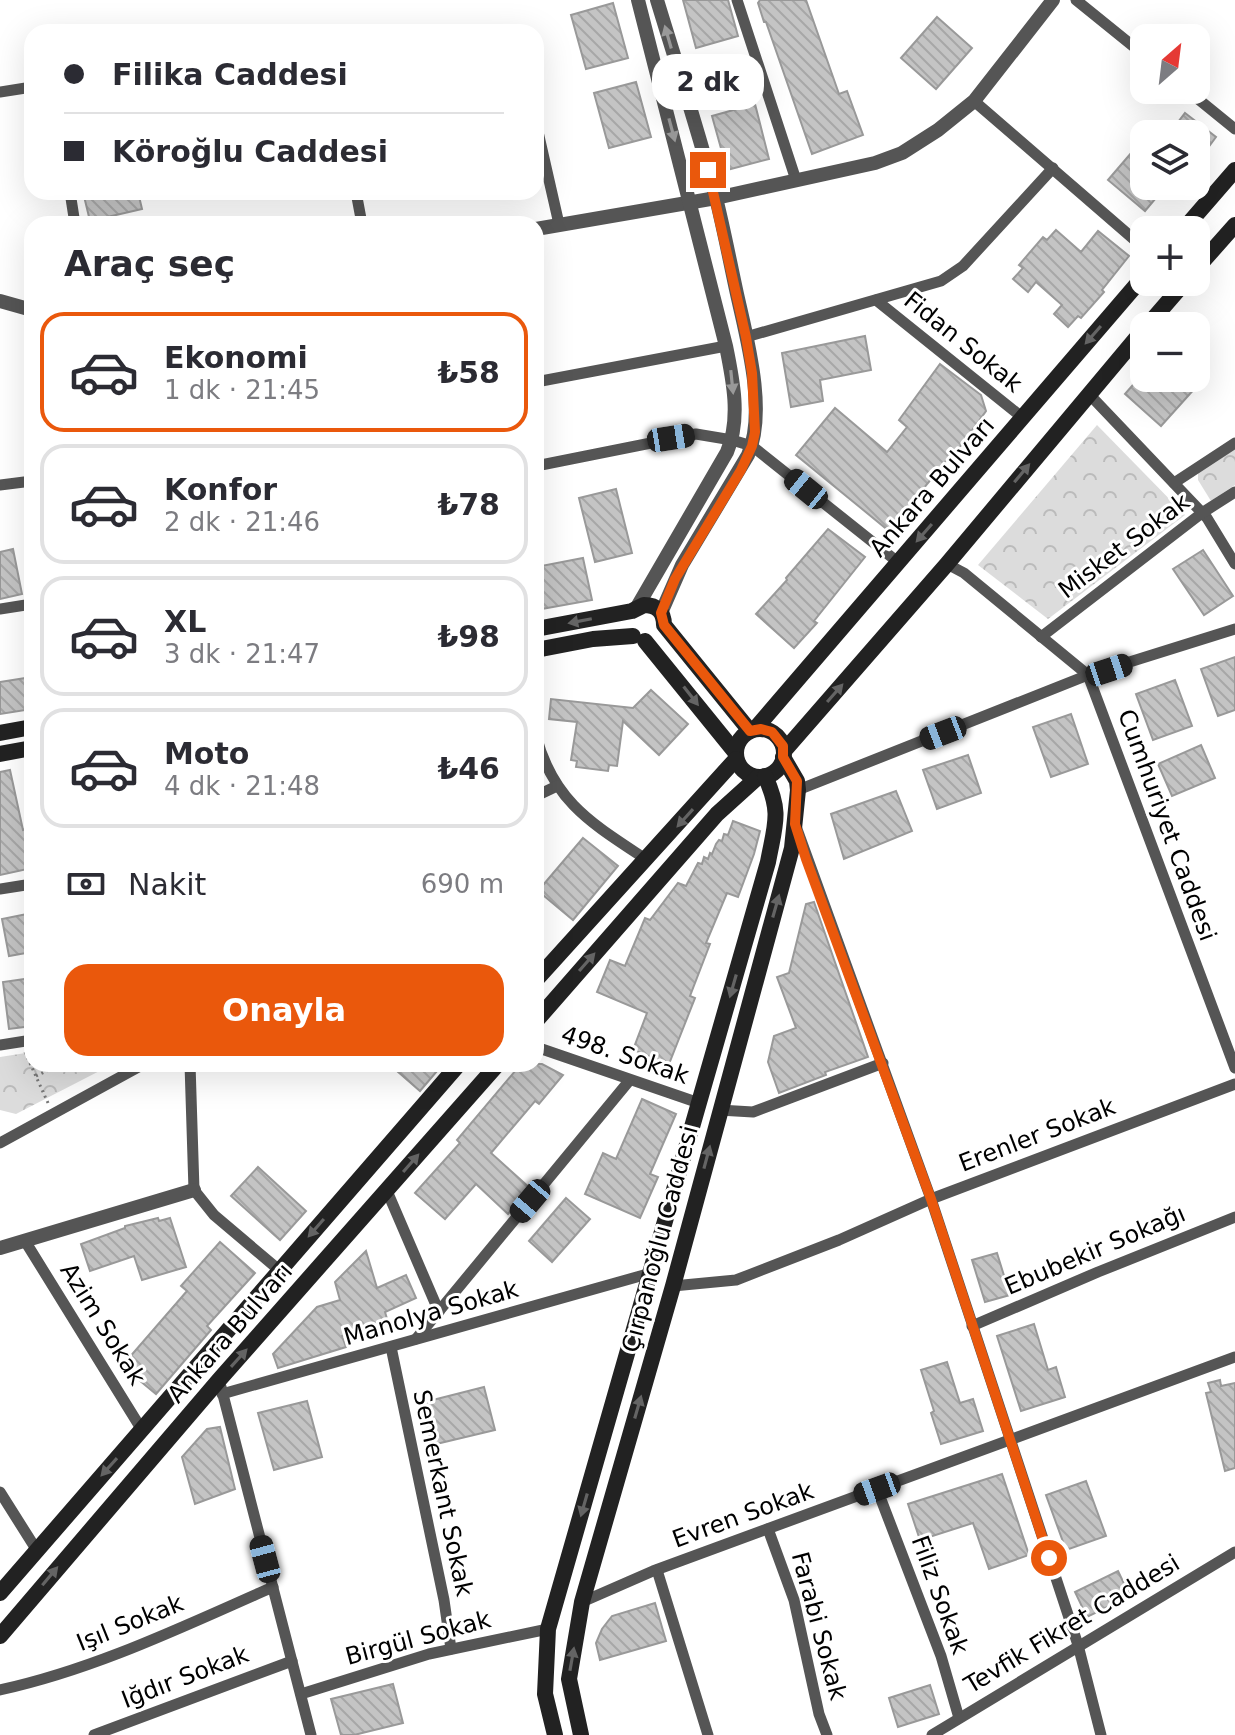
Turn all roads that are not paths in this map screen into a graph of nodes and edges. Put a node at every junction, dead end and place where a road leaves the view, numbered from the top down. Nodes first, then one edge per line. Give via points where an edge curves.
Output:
1 (638, 0) edge
2 (657, 0) edge
3 (737, 0) edge
4 (1053, 0) edge
5 (1076, 0) edge
6 (1130, 44) edge
7 (24, 88) edge
8 (0, 92) edge
9 (974, 101) junction
10 (1204, 104) edge
11 (1235, 129) edge
12 (544, 158) edge
13 (1053, 168) junction
14 (1235, 170) edge
15 (796, 180) junction
16 (716, 198) junction
17 (691, 201) junction
18 (1195, 216) edge
19 (559, 224) junction
20 (1235, 225) edge
21 (544, 227) edge
22 (1130, 236) edge
23 (1210, 253) edge
24 (1130, 292) edge
25 (1173, 296) edge
26 (876, 300) junction
27 (0, 301) edge
28 (24, 308) edge
29 (1159, 312) edge
30 (746, 337) junction
31 (1130, 345) edge
32 (726, 346) junction
33 (544, 380) edge
34 (1088, 393) junction
35 (1023, 418) junction
36 (732, 440) junction
37 (1235, 443) edge
38 (752, 446) junction
39 (544, 464) edge
40 (24, 482) edge
41 (1174, 483) junction
42 (0, 485) edge
43 (1235, 492) edge
44 (1202, 513) junction
45 (899, 563) junction
46 (947, 564) junction
47 (1235, 564) edge
48 (24, 605) edge
49 (0, 609) edge
50 (635, 609) junction
51 (663, 619) junction
52 (544, 627) edge
53 (1235, 629) edge
54 (1041, 637) junction
55 (639, 638) junction
56 (544, 648) edge
57 (1088, 675) junction
58 (24, 728) edge
59 (753, 730) junction
60 (0, 733) edge
61 (24, 750) edge
62 (0, 754) edge
63 (784, 754) junction
64 (544, 755) edge
65 (736, 756) junction
66 (762, 777) junction
67 (557, 786) junction
68 (798, 790) junction
69 (544, 792) edge
70 (795, 824) junction
71 (647, 860) junction
72 (24, 885) edge
73 (0, 889) edge
74 (544, 971) edge
75 (544, 1012) edge
76 (24, 1040) edge
77 (0, 1045) edge
78 (544, 1050) edge
79 (883, 1063) junction
80 (1235, 1068) edge
81 (129, 1072) edge
82 (190, 1072) edge
83 (452, 1072) edge
84 (491, 1072) edge
85 (629, 1081) junction
86 (1235, 1084) edge
87 (699, 1103) junction
88 (719, 1110) junction
89 (1, 1142) edge
90 (194, 1190) junction
91 (387, 1191) junction
92 (931, 1199) junction
93 (1235, 1217) edge
94 (25, 1241) junction
95 (0, 1248) edge
96 (279, 1270) junction
97 (651, 1273) junction
98 (673, 1286) junction
99 (439, 1312) junction
100 (972, 1326) junction
101 (416, 1340) junction
102 (391, 1347) junction
103 (1235, 1357) edge
104 (221, 1387) junction
105 (142, 1430) junction
106 (1010, 1442) junction
107 (877, 1489) junction
108 (0, 1492) edge
109 (768, 1529) junction
110 (36, 1549) junction
111 (1235, 1552) edge
112 (657, 1570) junction
113 (273, 1587) junction
114 (0, 1593) edge
115 (582, 1602) junction
116 (548, 1629) junction
117 (0, 1636) edge
118 (1078, 1645) junction
119 (451, 1649) junction
120 (292, 1661) junction
121 (0, 1690) edge
122 (301, 1694) junction
123 (959, 1718) junction
124 (125, 1730) edge
125 (94, 1735) edge
126 (311, 1735) edge
127 (555, 1735) edge
128 (581, 1735) edge
129 (708, 1735) edge
130 (827, 1735) edge
131 (932, 1735) edge
132 (1101, 1735) edge

1 -> 17 street
16 -> 2 street
3 - 15 street
4 - 9 street
5 - 6 street
7 - 8 street
9 - 13 street
9 - 15 street via 902,153
10 - 11 street
12 - 19 street
13 - 22 street
13 - 26 street via 963,266 941,281
14 - 18 main road
15 - 16 street
16 - 17 street
16 - 30 street
17 - 19 street
17 - 32 street
19 - 21 street
20 - 23 main road
24 -> 35 main road, Ankara Bulvarı
25 - 29 main road
26 - 30 street
26 - 35 street, Fidan Sokak
27 - 28 street
30 - 38 street via 755,404
31 - 34 main road
32 - 33 street
32 -> 36 street via 734,400
34 - 41 street
46 -> 34 main road
35 -> 45 main road, Ankara Bulvarı
36 - 38 street
36 - 39 street via 696,434
36 - 50 street
37 - 41 street
38 - 45 street
38 - 51 street via 682,565
40 - 42 street
41 - 44 street
43 - 44 street, Misket Sokak
44 - 47 street
44 - 54 street, Misket Sokak
45 - 59 main road, Ankara Bulvarı
46 - 54 street
63 -> 46 main road
48 - 49 street
50 - 51 main road via 650,605
50 -> 52 main road
50 - 55 main road via 628,624
51 - 55 main road via 658,637
51 - 59 main road
53 - 57 street
54 - 57 street
55 - 56 main road via 593,639
55 -> 65 main road via 661,657
57 - 68 street
57 - 80 street, Cumhuriyet Caddesi
58 - 60 main road
59 - 63 main road via 777,736
59 - 65 main road, Ankara Bulvarı via 738,741
61 - 62 main road
63 - 66 main road via 777,769
63 - 68 main road, Çırpanoğlu Caddesi
64 - 67 street
65 - 66 main road via 744,772
65 -> 71 main road, Ankara Bulvarı
75 -> 66 main road via 717,814
66 -> 87 main road, Çırpanoğlu Caddesi via 775,798 777,819
67 - 69 street
67 - 71 street via 581,813
68 - 70 main road, Çırpanoğlu Caddesi
70 - 79 street
88 -> 70 main road, Çırpanoğlu Caddesi
71 - 74 main road, Ankara Bulvarı
72 - 73 street
76 - 77 street
78 - 85 street, 498. Sokak
79 - 88 street via 753,1112
79 - 92 street
81 - 89 street
82 - 90 street
83 -> 96 main road, Ankara Bulvarı
91 -> 84 main road, Ankara Bulvarı
85 - 87 street, 498. Sokak
85 - 99 street
86 - 92 street, Erenler Sokak
87 - 97 main road, Çırpanoğlu Caddesi
98 -> 88 main road, Çırpanoğlu Caddesi
90 - 94 street
90 - 96 street via 214,1215
91 - 99 street
104 -> 91 main road, Ankara Bulvarı
92 - 98 street, Erenler Sokak via 736,1280
92 - 100 street
93 - 100 street, Ebubekir Sokağı
94 - 95 street
94 - 105 street, Azim Sokak
96 - 105 main road, Ankara Bulvarı
97 - 101 street, Manolya Sokak
97 -> 116 main road, Çırpanoğlu Caddesi
115 -> 98 main road, Çırpanoğlu Caddesi
99 - 101 street
100 - 106 street
101 - 102 street, Manolya Sokak
102 - 104 street, Manolya Sokak
102 - 119 street, Semerkant Sokak
103 - 106 street, Evren Sokak
104 - 113 street
117 -> 104 main road, Ankara Bulvarı
105 -> 110 main road, Ankara Bulvarı
106 - 107 street, Evren Sokak
106 - 118 street
107 - 109 street, Evren Sokak
107 - 123 street, Filiz Sokak
108 - 110 street
109 - 112 street, Evren Sokak
109 - 130 street, Farabi Sokak via 794,1600
110 - 114 main road, Ankara Bulvarı
111 - 118 street, Tevfik Fikret Caddesi
112 - 115 street, Evren Sokak
112 - 129 street
113 - 120 street
113 - 121 street, Işıl Sokak via 116,1656
128 -> 115 main road, Çırpanoğlu Caddesi via 569,1679
116 - 119 street, Birgül Sokak
116 - 127 main road, Çırpanoğlu Caddesi via 545,1694
118 - 123 street, Tevfik Fikret Caddesi
118 - 132 street
119 - 122 street, Birgül Sokak
120 - 122 street
120 - 124 street, Iğdır Sokak
122 - 126 street
123 - 131 street, Tevfik Fikret Caddesi
124 - 125 street, Iğdır Sokak

